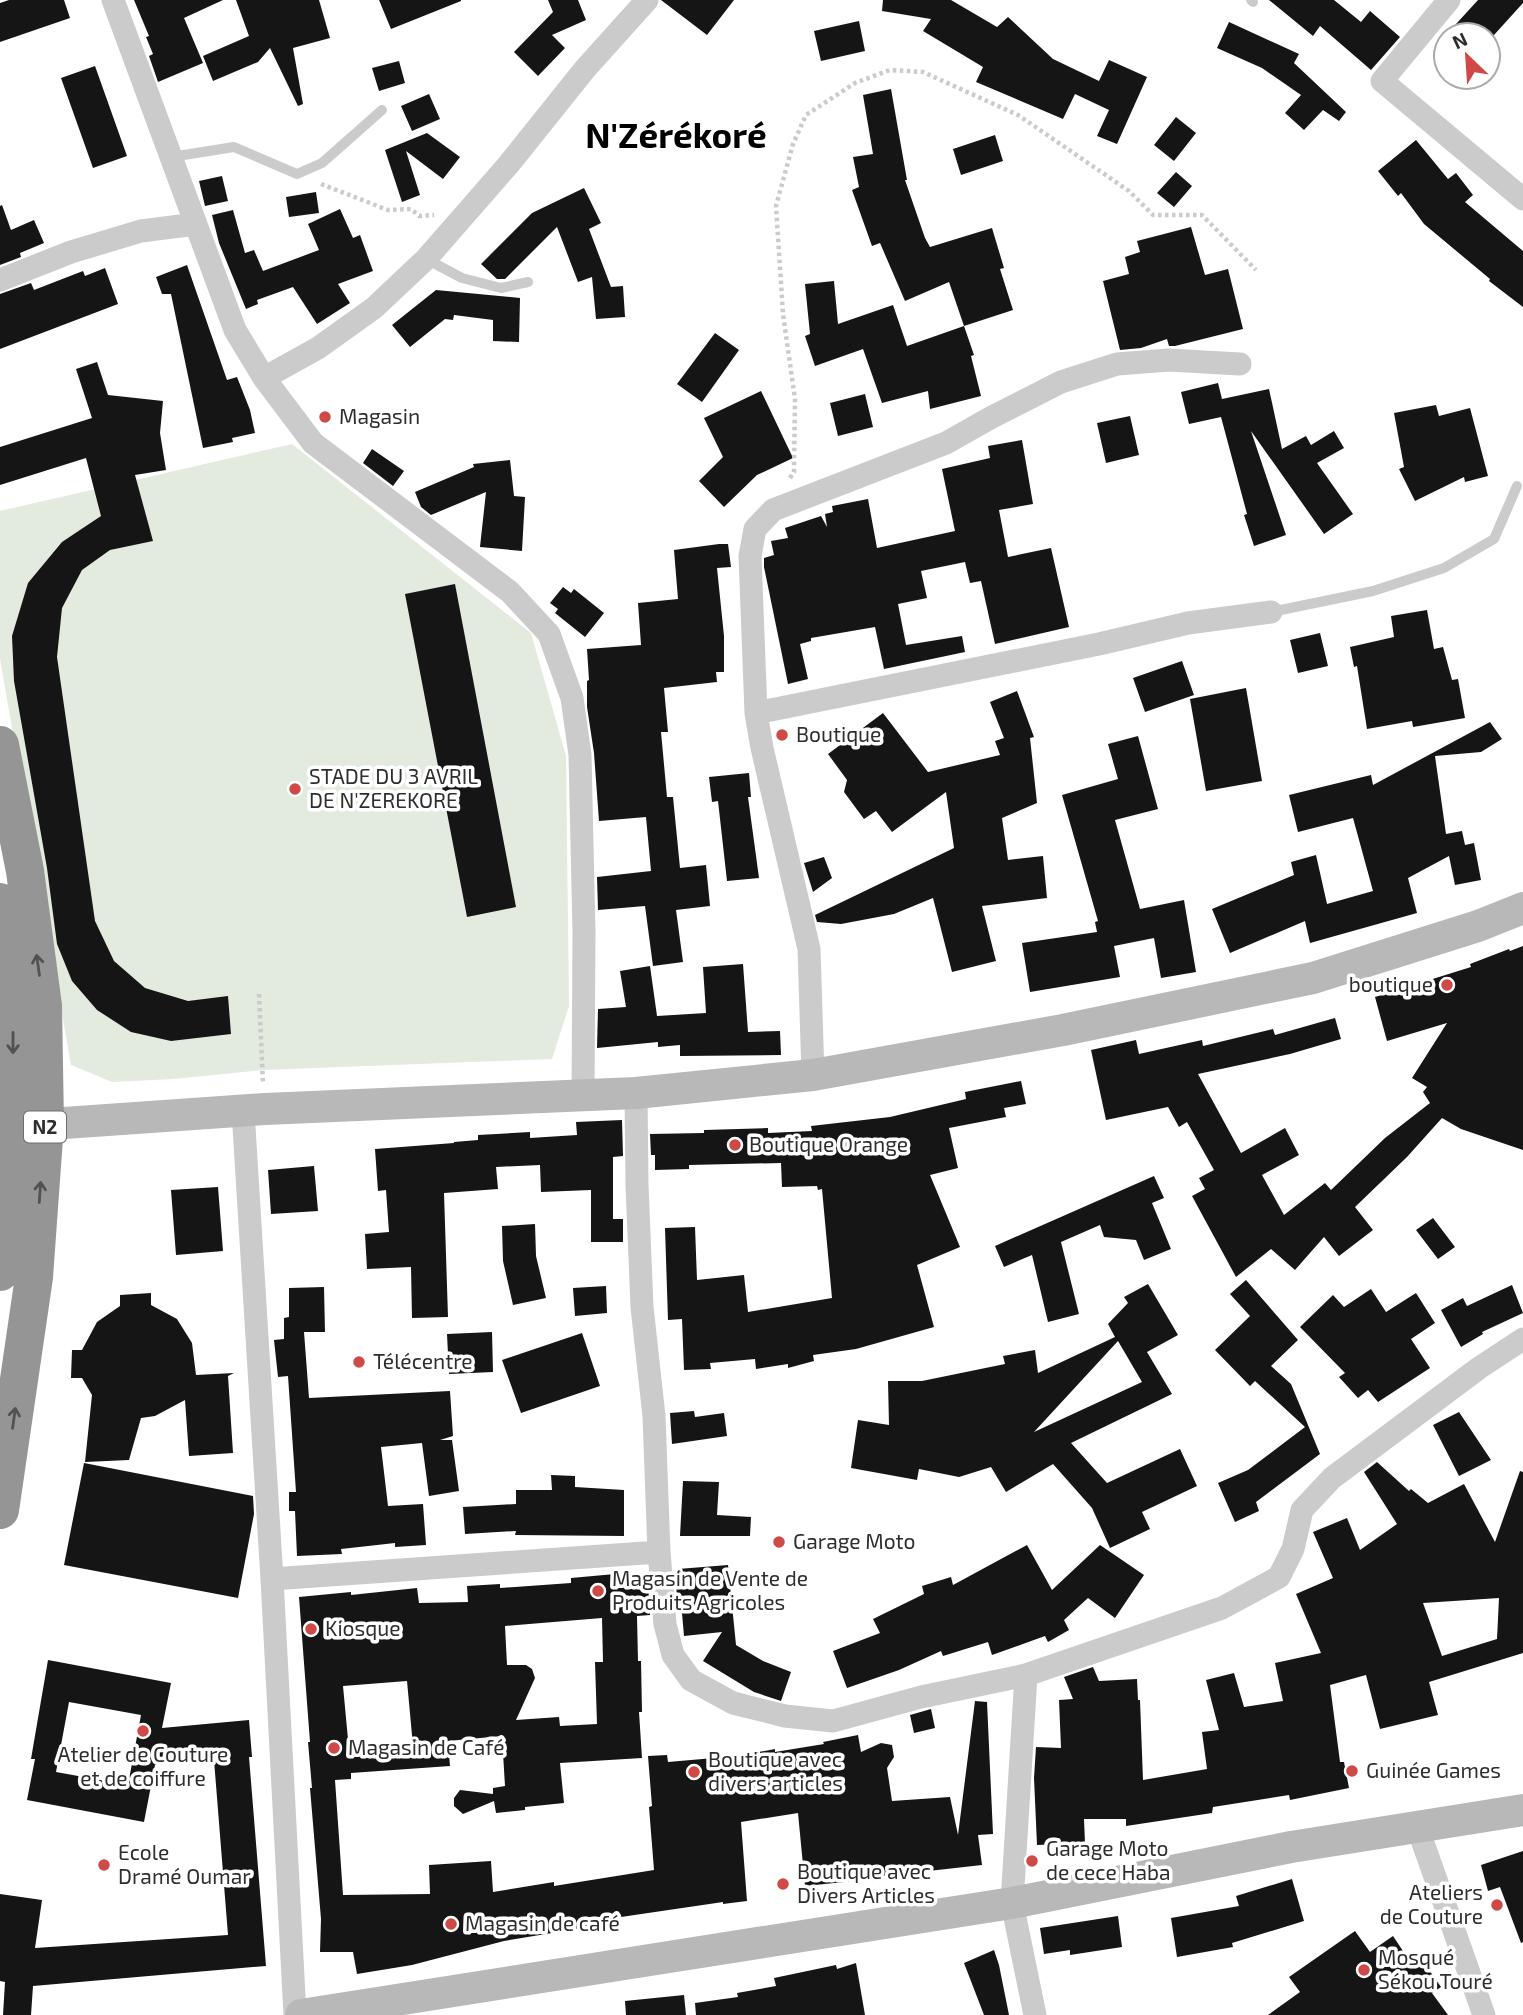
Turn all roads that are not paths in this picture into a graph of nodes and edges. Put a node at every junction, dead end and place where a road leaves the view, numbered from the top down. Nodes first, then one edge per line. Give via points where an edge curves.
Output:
1 (113, 0) edge
2 (647, 0) edge
3 (1450, 0) edge
4 (382, 110) dead end
5 (171, 157) junction
6 (1523, 199) edge
7 (196, 224) junction
8 (426, 260) junction
9 (0, 281) edge
10 (528, 282) dead end
11 (1240, 364) dead end
12 (264, 378) junction
13 (1517, 486) dead end
14 (1271, 612) joint
15 (756, 713) junction
16 (0, 745) edge
17 (0, 902) edge
18 (1523, 908) edge
19 (813, 1075) junction
20 (636, 1093) junction
21 (583, 1094) junction
22 (254, 1110) junction
23 (29, 1126) junction
24 (0, 1272) edge
25 (1523, 1339) edge
26 (3, 1470) edge
27 (0, 1510) edge
28 (659, 1552) junction
29 (272, 1579) junction
30 (1026, 1675) junction
31 (1523, 1810) edge
32 (1417, 1826) junction
33 (1012, 1903) junction
34 (295, 2015) edge
35 (302, 2015) edge
36 (1035, 2015) edge
37 (1483, 2015) edge

1 - 5 street
2 - 8 street
3 - 6 street via 1382,81
4 - 5 lane via 322,163 297,174 234,147
5 - 7 street
7 - 9 street via 141,231 71,252
7 - 12 street via 235,330
8 - 10 lane via 462,278 501,288
8 - 12 street via 374,308 318,348
11 - 15 street via 1170,360 1117,364 1061,382 946,443 773,510 755,530 750,556
12 - 21 street via 313,443 510,592 550,634 572,698 580,755
13 - 14 lane via 1494,539 1444,568 1373,591
14 - 15 street via 1188,623
15 - 19 street via 809,949
23 -> 16 highway, N2 via 43,1006 25,871
17 -> 23 highway, N2
18 - 19 street via 1312,978 1063,1030
19 - 20 street
20 - 21 street
20 - 28 street via 642,1307 654,1416
21 - 22 street
22 - 23 street
22 - 29 street
23 - 24 highway, N2
26 -> 23 highway, N2 via 34,1277
25 - 30 street via 1332,1478 1302,1510 1293,1549 1279,1577 1222,1608
26 - 27 highway, N2
28 - 29 street
28 - 30 street via 665,1624 673,1655 691,1680 733,1703 785,1716 833,1721
29 - 34 street
30 - 33 street
31 - 32 street
32 - 33 street
32 - 37 street
33 - 35 street
33 - 36 street

